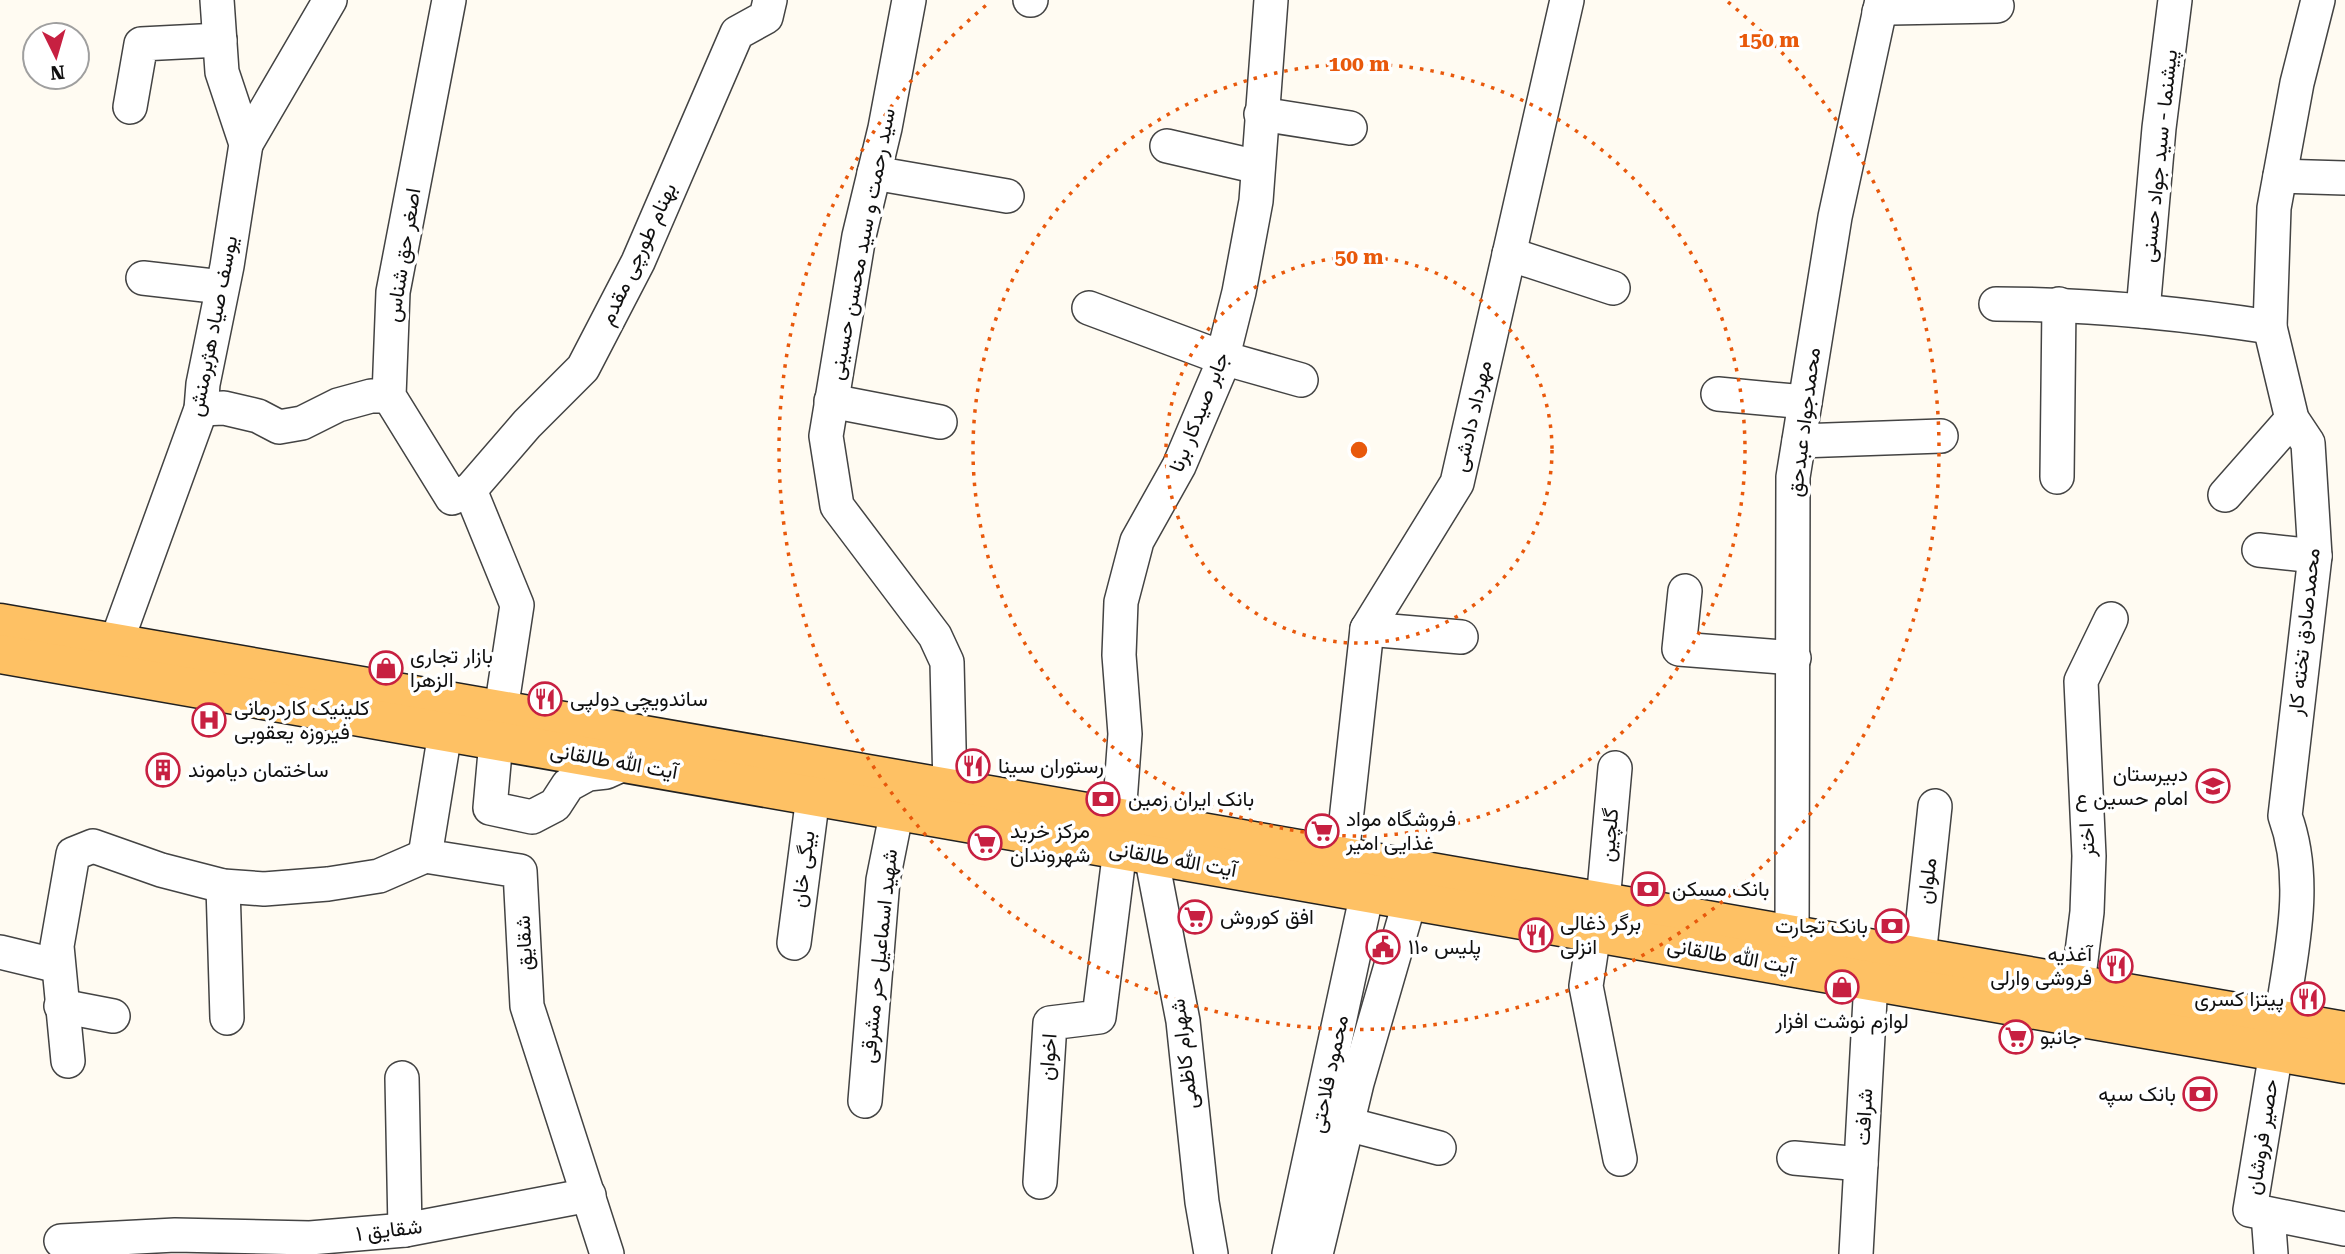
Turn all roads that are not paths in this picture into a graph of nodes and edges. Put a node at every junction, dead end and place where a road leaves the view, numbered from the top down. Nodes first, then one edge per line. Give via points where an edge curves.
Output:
1 (217, 0) edge
2 (330, 0) edge
3 (449, 0) edge
4 (770, 0) edge
5 (909, 0) edge
6 (1271, 0) edge
7 (1567, 0) edge
8 (2175, 0) edge
9 (2318, 0) edge
10 (1880, 3) edge
11 (1997, 6) dead end
12 (220, 40) junction
13 (130, 107) dead end
14 (1261, 114) junction
15 (1350, 128) dead end
16 (246, 144) junction
17 (1167, 146) dead end
18 (1258, 167) junction
19 (874, 173) junction
20 (2280, 176) junction
21 (2345, 178) edge
22 (1007, 196) dead end
23 (1509, 254) junction
24 (143, 278) dead end
25 (222, 287) junction
26 (1613, 288) dead end
27 (1996, 304) dead end
28 (2059, 304) junction
29 (1089, 308) dead end
30 (2143, 311) junction
31 (2270, 327) junction
32 (1223, 358) junction
33 (1301, 380) dead end
34 (1718, 394) dead end
35 (388, 396) junction
36 (831, 401) junction
37 (1805, 402) junction
38 (201, 408) junction
39 (2292, 419) junction
40 (940, 422) dead end
41 (1941, 436) dead end
42 (1799, 441) junction
43 (2057, 477) dead end
44 (470, 490) junction
45 (2225, 495) dead end
46 (2259, 550) dead end
47 (2315, 556) junction
48 (1685, 591) dead end
49 (2111, 619) dead end
50 (0, 623) edge
51 (1367, 629) junction
52 (1461, 637) dead end
53 (116, 643) junction
54 (0, 654) edge
55 (1794, 658) junction
56 (447, 716) junction
57 (499, 725) junction
58 (626, 763) junction
59 (1615, 768) dead end
60 (950, 788) junction
61 (813, 796) junction
62 (1935, 806) dead end
63 (897, 810) junction
64 (1130, 840) junction
65 (425, 856) junction
66 (1361, 870) junction
67 (223, 886) junction
68 (1410, 900) junction
69 (1599, 917) junction
70 (1792, 935) junction
71 (794, 943) dead end
72 (0, 952) edge
73 (1919, 957) junction
74 (58, 966) junction
75 (1871, 981) junction
76 (2078, 984) junction
77 (61, 1006) junction
78 (113, 1016) dead end
79 (227, 1018) dead end
80 (2345, 1031) edge
81 (2279, 1036) junction
82 (68, 1061) dead end
83 (2345, 1064) edge
84 (401, 1078) dead end
85 (1343, 1081) junction
86 (865, 1101) dead end
87 (1347, 1124) junction
88 (1439, 1148) dead end
89 (1794, 1158) dead end
90 (1620, 1159) dead end
91 (1861, 1164) junction
92 (1040, 1182) dead end
93 (589, 1195) junction
94 (2268, 1214) junction
95 (2345, 1229) edge
96 (405, 1230) junction
97 (61, 1241) dead end
98 (1305, 1243) edge
99 (607, 1254) edge
100 (1211, 1254) edge
101 (1856, 1254) edge
102 (2272, 1254) edge

1 - 12 street, یوسف صیاد هژبرمنش
2 - 16 street
3 - 35 street, اصغر حق شناس via 393,292
4 - 44 street, بهنام طورچی مقدم via 766,17 737,33 638,262 583,368
5 - 19 street, سید رحمت و سید محسن حسینی
6 - 14 street, جابر صیدکار برنا
7 - 23 street, مهرداد دادشی
8 - 30 street, پیشنما - سید جواد حسنی via 2158,128
9 - 20 street, محمدصادق تخته کار
10 - 11 street via 1891,8
10 - 37 street, محمدجواد عبدحق via 1835,216
12 - 13 street via 141,44
12 - 16 street, یوسف صیاد هژبرمنش via 222,72
14 - 15 street
14 - 18 street, جابر صیدکار برنا
16 - 25 street, یوسف صیاد هژبرمنش
17 - 18 street
18 - 32 street, جابر صیدکار برنا via 1240,292
19 - 22 street
19 - 36 street, سید رحمت و سید محسن حسینی
20 - 21 street
20 - 31 street, محمدصادق تخته کار via 2274,208
23 - 26 street
23 - 51 street, مهرداد دادشی via 1457,482
24 - 25 street
25 - 38 street, یوسف صیاد هژبرمنش
27 - 28 street
28 - 30 street
28 - 43 street
29 - 32 street
30 - 31 street
31 - 39 street, محمدصادق تخته کار
32 - 33 street
32 - 64 street, جابر صیدکار برنا via 1179,466 1137,541 1121,602 1119,655
34 - 37 street
35 - 38 street via 338,405 302,424 279,427 258,416
35 - 44 street via 452,498
36 - 40 street
36 - 60 street, سید رحمت و سید محسن حسینی via 826,436 837,506 935,636 947,662
37 - 42 street, محمدجواد عبدحق
38 - 53 street, یوسف صیاد هژبرمنش
39 - 45 street
39 - 47 street, محمدصادق تخته کار via 2308,443
41 - 42 street
42 - 55 street, محمدجواد عبدحق via 1793,477
44 - 57 street via 517,605
46 - 47 street
47 - 81 street, محمدصادق تخته کار via 2285,816 2296,845 2297,905
48 - 55 street via 1679,649
49 - 76 street, اختر via 2081,681 2089,856
50 - 53 main road, آیت الله طالقانی
51 - 52 street
51 - 66 street, مهرداد دادشی
53 - 56 main road, آیت الله طالقانی
54 - 56 main road, آیت الله طالقانی
55 - 70 street, محمدجواد عبدحق
56 - 57 main road, آیت الله طالقانی
56 - 65 street
57 - 58 main road, آیت الله طالقانی
57 - 58 street via 491,808 532,817 555,805 568,785
57 - 60 main road, آیت الله طالقانی
58 - 61 main road, آیت الله طالقانی
59 - 69 street, گلچین
60 - 64 main road, آیت الله طالقانی
61 - 63 main road, آیت الله طالقانی
61 - 71 street, بیگی خان
62 - 73 street, ملوان
63 - 64 main road, آیت الله طالقانی
63 - 86 street, شهید اسماعیل حر مشرقی via 883,880
64 - 66 main road, آیت الله طالقانی
64 - 66 main road, آیت الله طالقانی
64 - 92 street, اخوان via 1099,1017 1051,1023
64 - 100 street, شهرام کاظمی via 1183,1021
65 - 67 street via 379,876 328,884 264,889
65 - 93 street, شقایق via 520,871 527,1006
66 - 68 main road, آیت الله طالقانی
66 - 69 main road, آیت الله طالقانی
66 - 85 street, محمود فلاحتی
67 - 74 street via 93,846 73,854 57,946
67 - 79 street
68 - 69 main road, آیت الله طالقانی
68 - 85 street, محمود فلاحتی
69 - 70 main road, آیت الله طالقانی
69 - 75 main road, آیت الله طالقانی
69 - 90 street, گلچین via 1586,986
70 - 73 main road, آیت الله طالقانی
72 - 74 street
73 - 76 main road, آیت الله طالقانی
74 - 77 street
75 - 81 main road, آیت الله طالقانی
75 - 91 street, شرافت
76 - 81 main road, آیت الله طالقانی
77 - 78 street
77 - 82 street
80 - 81 main road, آیت الله طالقانی
81 - 83 main road, آیت الله طالقانی
81 - 94 street, حصیر فروشان via 2250,1210
84 - 96 street
85 - 87 street, محمود فلاحتی
85 - 98 street, محمود فلاحتی
87 - 88 street
87 - 98 street, محمود فلاحتی
89 - 91 street
91 - 101 street, شرافت
93 - 96 street, شقایق ۱
93 - 99 street, شقایق
94 - 95 street, حصیر فروشان
94 - 102 street
96 - 97 street, شقایق ۱ via 310,1238 175,1235

